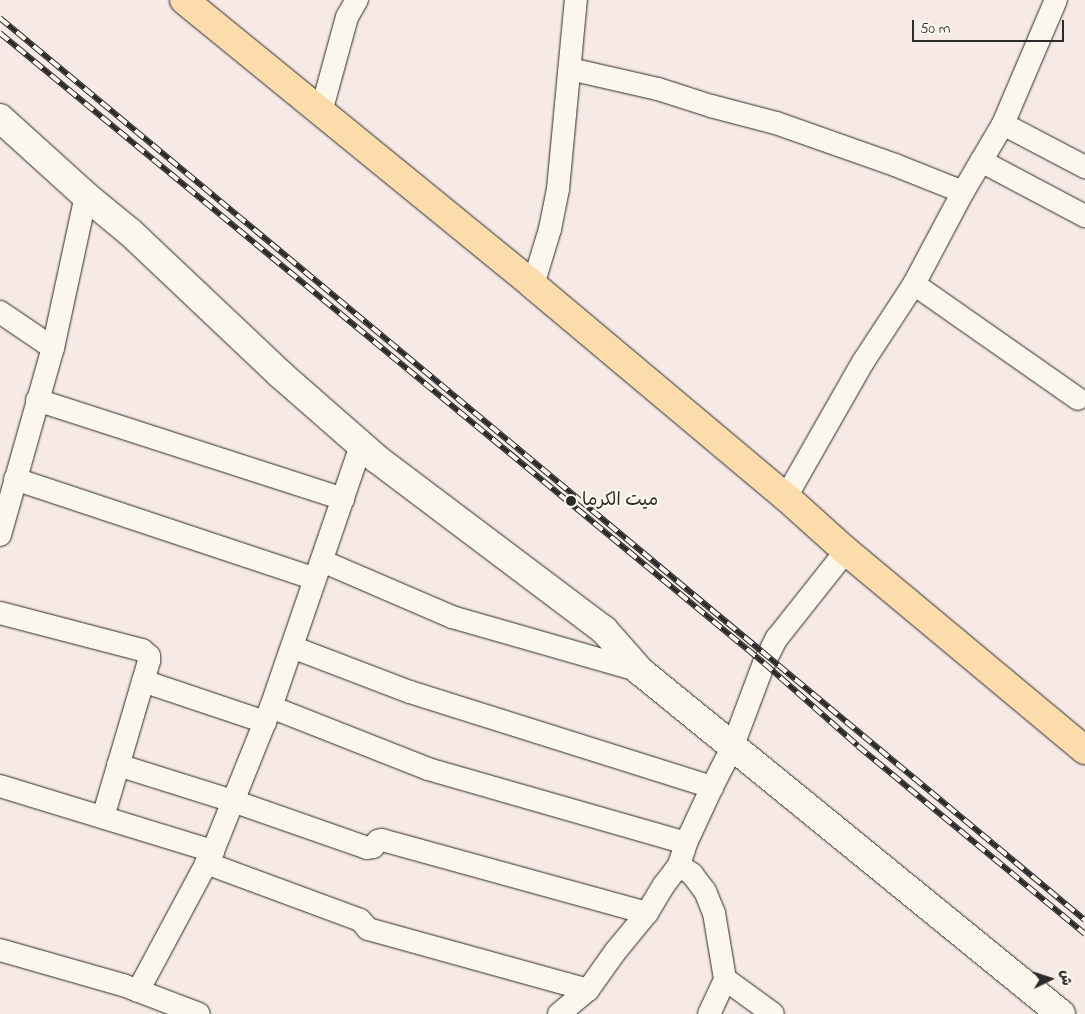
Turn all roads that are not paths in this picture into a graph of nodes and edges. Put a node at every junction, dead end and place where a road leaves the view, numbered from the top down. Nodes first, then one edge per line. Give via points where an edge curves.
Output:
1 (184, 0) edge
2 (357, 0) edge
3 (576, 0) edge
4 (1056, 0) edge
5 (570, 69) junction
6 (321, 112) junction
7 (0, 118) edge
8 (1003, 124) junction
9 (980, 161) junction
10 (1085, 167) edge
11 (963, 192) junction
12 (86, 196) junction
13 (1085, 216) edge
14 (914, 284) junction
15 (532, 285) junction
16 (0, 312) edge
17 (53, 348) junction
18 (1078, 399) dead end
19 (37, 400) junction
20 (362, 445) junction
21 (15, 479) junction
22 (786, 497) junction
23 (343, 499) junction
24 (0, 535) edge
25 (846, 552) junction
26 (319, 570) junction
27 (0, 613) edge
28 (292, 647) junction
29 (640, 671) junction
30 (143, 681) junction
31 (268, 715) junction
32 (732, 748) junction
33 (1085, 750) edge
34 (118, 765) junction
35 (0, 786) edge
36 (712, 787) junction
37 (233, 801) junction
38 (103, 817) junction
39 (686, 843) junction
40 (210, 857) junction
41 (679, 865) junction
42 (647, 913) junction
43 (0, 950) edge
44 (725, 979) junction
45 (588, 990) junction
46 (138, 991) junction
47 (199, 1014) edge
48 (559, 1014) edge
49 (709, 1014) edge
50 (773, 1014) edge
51 (1061, 1014) edge

1 - 6 main road
2 - 6 street via 347,17
3 - 5 street
4 - 8 street
5 - 11 street via 658,89 776,124
5 - 15 street via 558,189 550,229
6 - 15 main road
7 - 12 street
8 - 9 street
8 - 10 street
9 - 11 street
9 - 13 street
11 - 14 street
12 - 17 street
12 - 20 street via 131,233 280,374
14 - 18 street
14 - 22 street via 863,362
15 - 22 main road
16 - 17 street
17 - 19 street
19 - 21 street
19 - 23 street
20 - 23 street
20 - 29 street via 604,630
21 - 24 street
21 - 26 street
22 - 25 main road
23 - 26 street
25 - 32 street via 777,638 764,663
25 - 33 main road
26 - 28 street
26 - 29 street via 452,617
27 - 30 street via 142,650 147,653 149,661
28 - 31 street
28 - 36 street via 410,692
29 - 32 street
30 - 31 street
30 - 34 street
31 - 37 street
31 - 39 street via 428,769
32 - 36 street
32 - 51 street
34 - 37 street
34 - 38 street
35 - 38 street
36 - 39 street
37 - 40 street
37 - 42 street via 367,848 382,840
38 - 40 street
39 - 41 street
40 - 45 street via 360,920 368,929
40 - 46 street
41 - 42 street
41 - 44 street via 692,874 705,891 714,914
42 - 45 street
43 - 46 street
44 - 49 street
44 - 50 street
45 - 48 street
46 - 47 street

